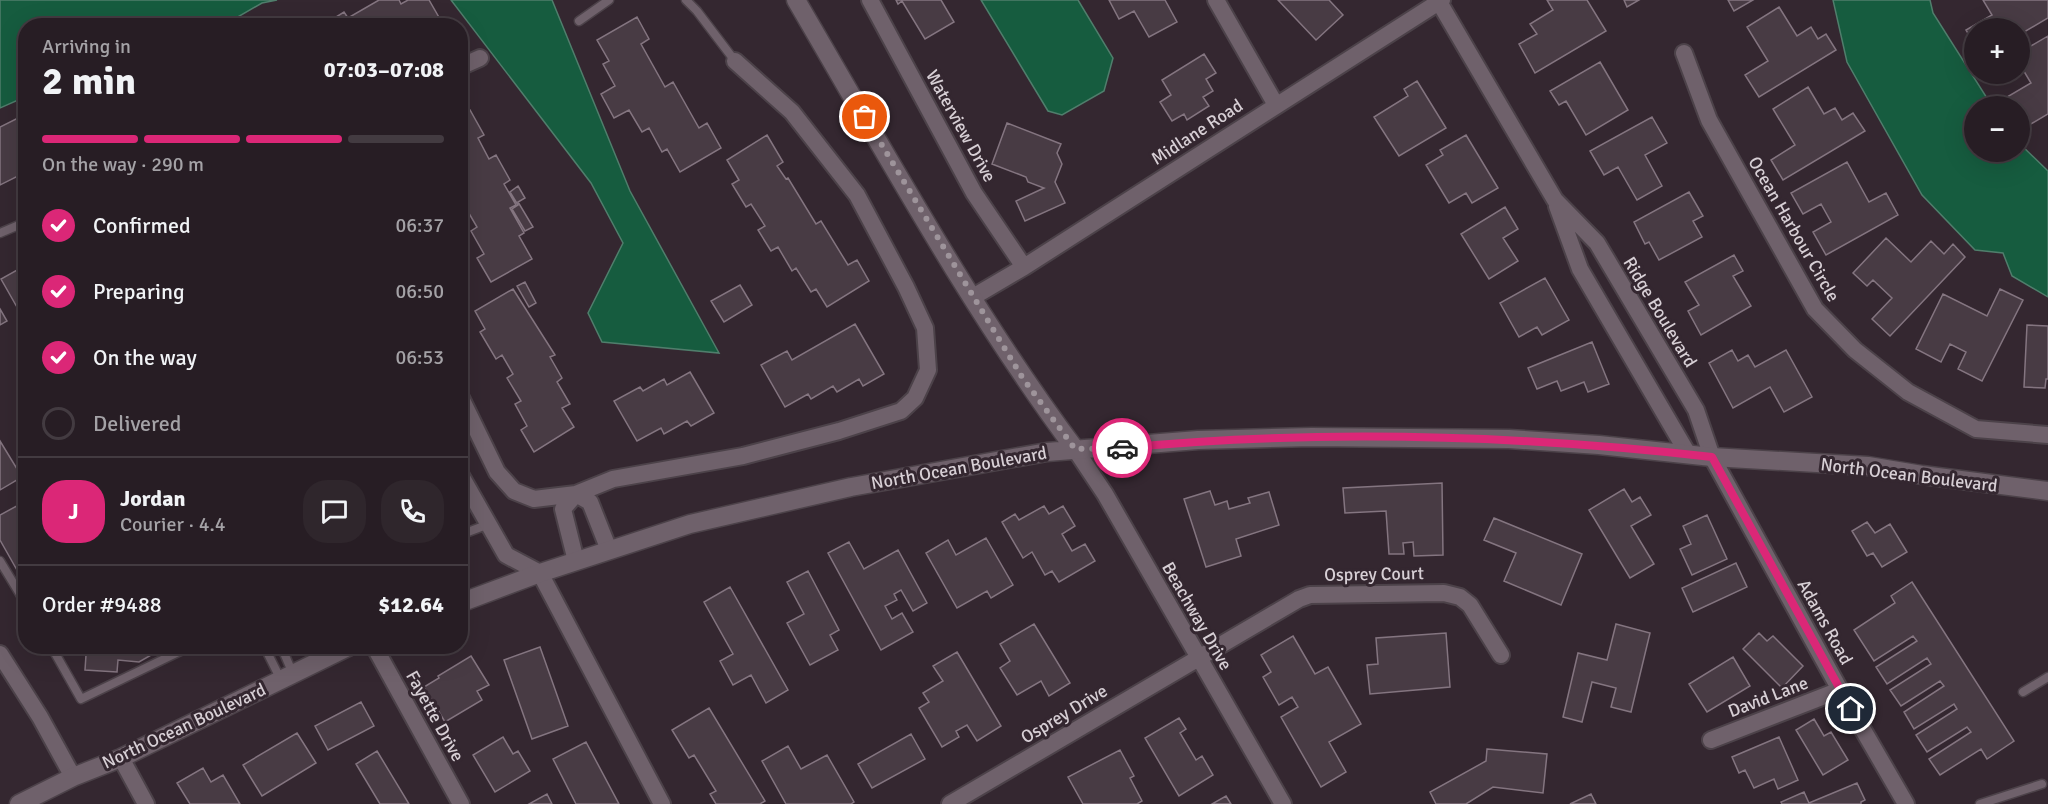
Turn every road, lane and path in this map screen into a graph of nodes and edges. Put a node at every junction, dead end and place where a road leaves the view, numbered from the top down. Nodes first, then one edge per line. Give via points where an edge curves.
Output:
1 (609, 0) edge
2 (686, 0) edge
3 (796, 0) edge
4 (870, 0) edge
5 (1216, 0) edge
6 (1440, 1) edge
7 (579, 21) dead end
8 (1684, 53) dead end
9 (480, 58) dead end
10 (735, 61) joint
11 (468, 63) edge
12 (1276, 105) junction
13 (1555, 200) junction
14 (18, 225) edge
15 (0, 233) edge
16 (1024, 267) junction
17 (973, 297) junction
18 (468, 412) edge
19 (2048, 435) edge
20 (1075, 449) junction
21 (1688, 454) junction
22 (1712, 457) junction
23 (468, 488) edge
24 (2048, 491) edge
25 (576, 494) junction
26 (489, 524) junction
27 (468, 532) edge
28 (609, 550) junction
29 (0, 561) edge
30 (576, 561) junction
31 (540, 573) junction
32 (18, 591) edge
33 (468, 600) edge
34 (0, 654) edge
35 (56, 654) edge
36 (174, 654) edge
37 (270, 654) edge
38 (282, 654) edge
39 (334, 654) edge
40 (378, 654) edge
41 (1501, 656) dead end
42 (1198, 658) junction
43 (287, 677) junction
44 (2048, 677) edge
45 (1840, 690) junction
46 (2023, 692) dead end
47 (1711, 740) dead end
48 (121, 758) junction
49 (73, 777) junction
50 (2042, 784) dead end
51 (23, 803) edge
52 (146, 804) edge
53 (461, 804) edge
54 (662, 804) edge
55 (950, 804) edge
56 (1283, 804) edge
57 (1906, 804) edge
58 (1980, 804) edge

1 - 7 lane
2 - 10 lane
3 - 17 main road
4 - 16 street, Waterview Drive via 974,193
5 - 12 street
6 - 12 street, Midlane Road
6 - 13 street, Ridge Boulevard
8 - 19 street, Ocean Harbour Circle via 1709,120 1815,309 1856,350 1908,392 1976,429
9 - 11 street
10 - 25 street via 792,112 856,195 925,328 928,370 915,399 901,411 743,456 613,479
12 - 16 street, Midlane Road
13 - 21 street, Ridge Boulevard via 1580,269
13 - 22 street, Ridge Boulevard via 1597,243 1696,410
14 - 15 lane
16 - 17 street, Midlane Road
17 - 20 main road via 1022,377
18 - 25 street via 497,472 514,491 534,499
20 - 21 main road, North Ocean Boulevard via 1312,437 1509,439
20 - 28 main road, North Ocean Boulevard via 851,487 690,525
20 - 42 street, Beachway Drive via 1106,494
21 - 22 main road, North Ocean Boulevard
22 - 24 main road, North Ocean Boulevard via 1868,466
22 - 45 street, Adams Road
23 - 26 street
25 - 28 street via 590,502
25 - 30 street via 563,509
26 - 27 lane
26 - 31 street via 506,555
28 - 30 main road, North Ocean Boulevard
29 - 32 lane
30 - 31 main road, North Ocean Boulevard
31 - 33 main road, North Ocean Boulevard
31 - 54 street
34 - 49 street
35 - 36 lane via 81,699
37 - 43 lane
38 - 43 lane
39 - 43 main road, North Ocean Boulevard
40 - 53 street, Fayette Drive
41 - 42 street, Osprey Court via 1470,605 1460,597 1444,593 1310,594
42 - 55 street, Osprey Drive
42 - 56 street, Beachway Drive
43 - 48 main road, North Ocean Boulevard
44 - 46 lane
45 - 47 street, David Lane
45 - 57 street, Adams Road
48 - 49 main road, North Ocean Boulevard
48 - 52 street
49 - 51 main road, North Ocean Boulevard
50 - 58 lane

